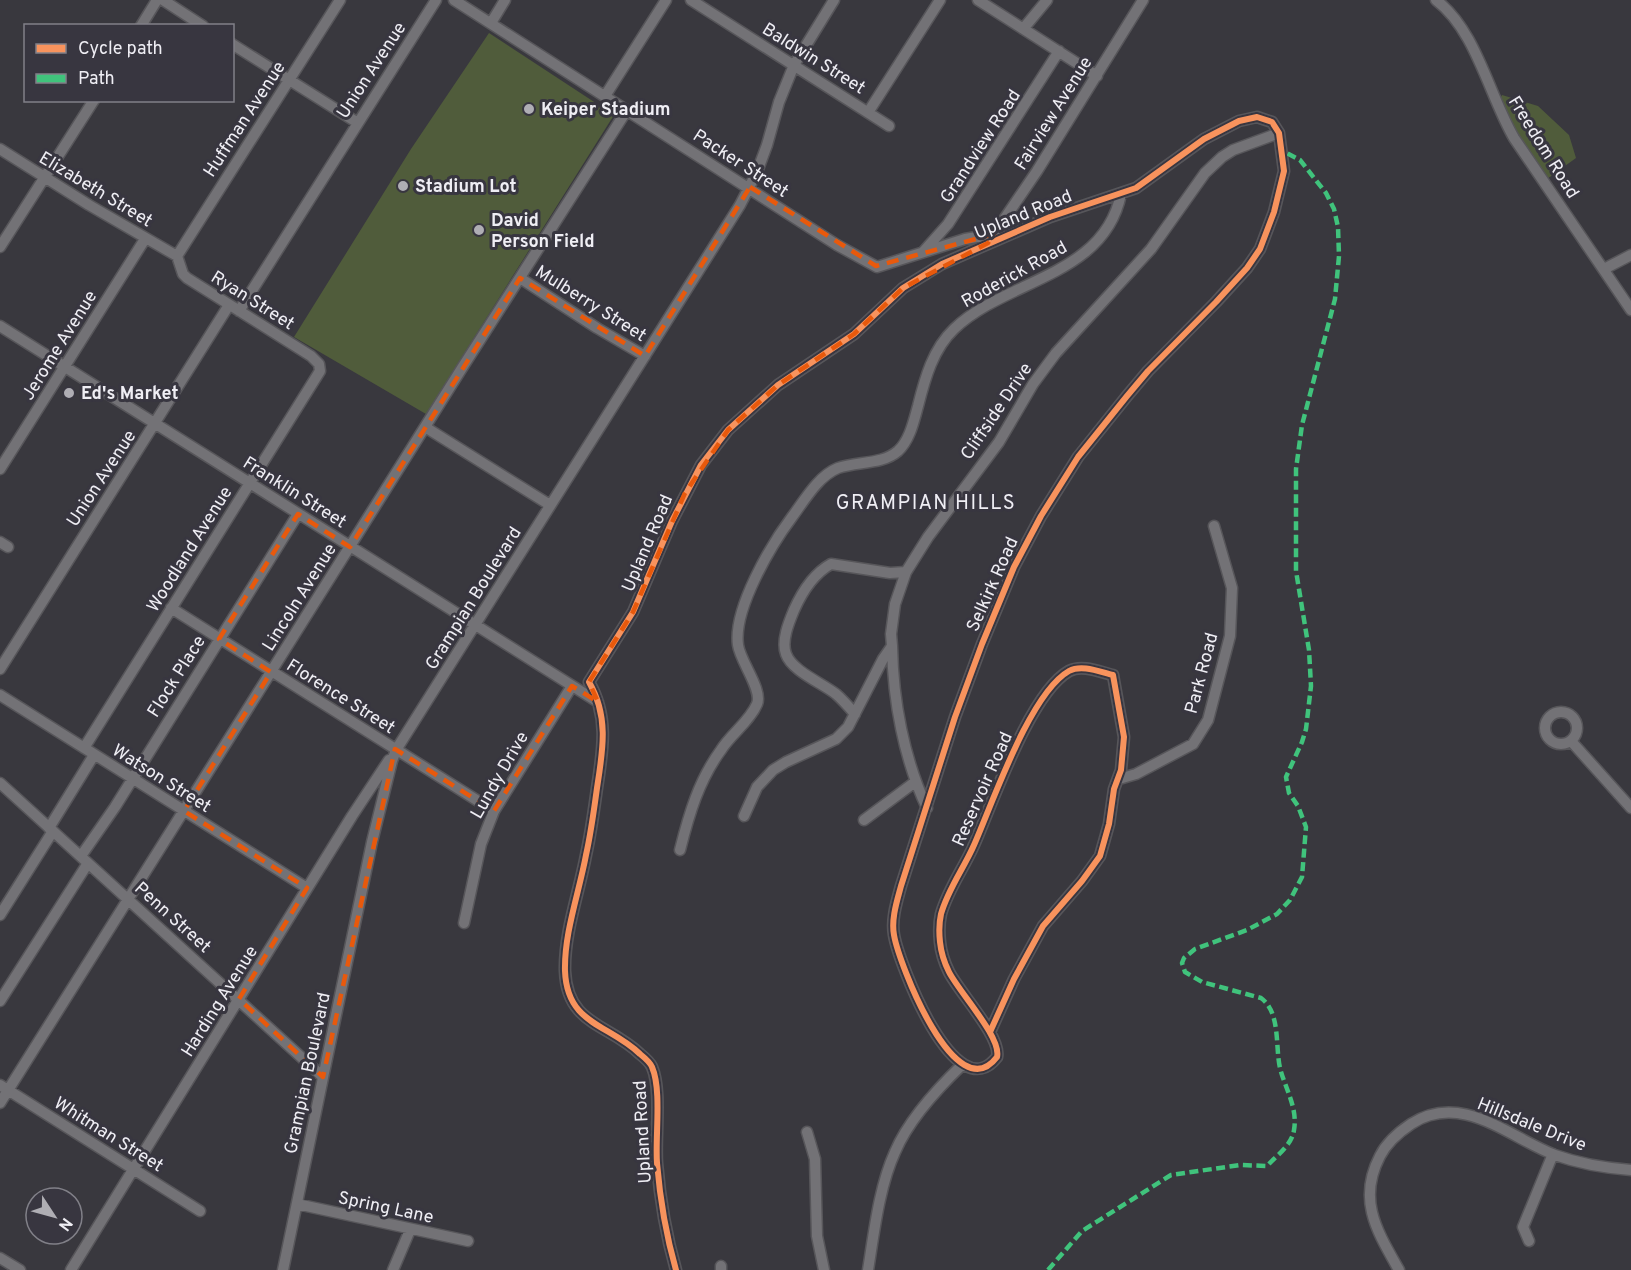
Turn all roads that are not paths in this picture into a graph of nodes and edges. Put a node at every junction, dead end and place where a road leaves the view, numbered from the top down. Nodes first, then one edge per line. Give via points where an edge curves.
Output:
1 (157, 0) edge
2 (163, 0) edge
3 (340, 0) edge
4 (436, 0) edge
5 (454, 0) edge
6 (504, 0) edge
7 (666, 0) edge
8 (691, 0) edge
9 (834, 0) edge
10 (940, 0) edge
11 (978, 0) edge
12 (1047, 0) edge
13 (1143, 0) edge
14 (1436, 0) edge
15 (491, 23) junction
16 (142, 24) edge
17 (200, 24) edge
18 (1023, 29) junction
19 (234, 45) edge
20 (1059, 51) junction
21 (794, 65) junction
22 (1097, 76) junction
23 (289, 80) junction
24 (605, 96) junction
25 (93, 102) edge
26 (627, 110) junction
27 (868, 111) junction
28 (358, 123) junction
29 (889, 126) dead end
30 (1279, 133) junction
31 (0, 149) edge
32 (45, 178) junction
33 (750, 188) junction
34 (1121, 194) junction
35 (146, 238) junction
36 (991, 238) junction
37 (0, 247) edge
38 (921, 253) junction
39 (1631, 255) edge
40 (177, 256) junction
41 (1604, 269) junction
42 (520, 278) junction
43 (234, 308) junction
44 (1631, 310) edge
45 (0, 326) edge
46 (645, 356) junction
47 (64, 366) junction
48 (320, 366) joint
49 (155, 423) junction
50 (425, 427) junction
51 (0, 469) edge
52 (250, 483) junction
53 (550, 505) junction
54 (298, 514) junction
55 (1214, 526) dead end
56 (350, 547) junction
57 (906, 572) junction
58 (171, 608) junction
59 (475, 625) junction
60 (219, 639) junction
61 (892, 646) junction
62 (0, 669) edge
63 (272, 672) junction
64 (573, 686) junction
65 (0, 695) edge
66 (598, 702) junction
67 (855, 714) junction
68 (1571, 741) dead end
69 (84, 748) junction
70 (396, 750) junction
71 (94, 755) junction
72 (132, 778) junction
73 (1119, 779) junction
74 (915, 782) junction
75 (0, 783) edge
76 (927, 808) junction
77 (1631, 808) edge
78 (184, 811) junction
79 (494, 811) junction
80 (744, 816) dead end
81 (864, 820) dead end
82 (51, 829) junction
83 (680, 850) dead end
84 (85, 860) junction
85 (307, 888) junction
86 (128, 899) junction
87 (0, 915) edge
88 (464, 924) dead end
89 (239, 999) junction
90 (0, 1001) edge
91 (990, 1032) junction
92 (963, 1064) junction
93 (323, 1077) junction
94 (4, 1087) edge
95 (0, 1103) edge
96 (807, 1132) dead end
97 (1552, 1154) junction
98 (133, 1169) junction
99 (1631, 1170) edge
100 (297, 1204) junction
101 (200, 1211) dead end
102 (410, 1230) junction
103 (468, 1241) dead end
104 (1529, 1241) dead end
105 (0, 1258) edge
106 (20, 1270) edge
107 (70, 1270) edge
108 (283, 1270) edge
109 (393, 1270) edge
110 (676, 1270) edge
111 (824, 1270) edge
112 (867, 1270) edge
113 (1399, 1270) edge

1 - 16 street
2 - 17 street
3 - 23 street, Huffman Avenue
4 - 28 street, Union Avenue
5 - 15 street, Packer Street
6 - 15 street
7 - 24 street
8 - 21 street, Baldwin Street
9 - 21 street, Grampian Boulevard
10 - 27 street
11 - 18 street
12 - 18 street
13 - 22 street, Fairview Avenue
14 - 41 street, Freedom Road via 1462,28 1514,138
15 - 24 street, Packer Street
18 - 20 street
19 - 23 street
20 - 22 street
20 - 38 street, Grandview Road via 948,224
21 - 27 street, Baldwin Street
21 - 33 street, Grampian Boulevard
22 - 36 street, Fairview Avenue
23 - 28 street
23 - 40 street, Huffman Avenue
24 - 26 street, Packer Street
25 - 32 street
26 - 33 street, Packer Street
26 - 42 street, Lincoln Avenue
27 - 29 street, Baldwin Street
28 - 43 street, Union Avenue
30 - 34 street, Upland Road via 1272,122 1263,118 1239,122 1212,134 1147,182
30 - 57 street, Cliffside Drive via 1233,150 1205,173 1151,249 1056,353 999,442
30 - 76 street, Selkirk Road via 1284,171 1260,249 1247,268 1127,396 1078,457 1041,516 1014,567 982,644
31 - 32 street, Elizabeth Street
32 - 35 street, Elizabeth Street
32 - 37 street
33 - 38 street, Packer Street via 877,267
33 - 46 street, Grampian Boulevard
34 - 36 street, Upland Road
34 - 83 street, Roderick Road via 1113,220 1087,250 1040,281 975,313 953,330 934,358 913,424 900,448 888,458 830,473 786,525 756,578 737,633 740,655 758,694 757,704 708,770 695,797
35 - 40 street, Elizabeth Street
35 - 47 street, Jerome Avenue
36 - 38 street, Packer Street via 965,239
36 - 66 street, Upland Road via 903,288 854,334 757,402 723,436 685,493 633,612 589,682
39 - 41 street
40 - 43 street, Ryan Street via 187,278
41 - 44 street, Freedom Road
42 - 46 street, Mulberry Street
42 - 50 street, Lincoln Avenue
43 - 48 street, Ryan Street
43 - 49 street, Union Avenue
45 - 47 street, Franklin Street
46 - 53 street, Grampian Boulevard
47 - 49 street, Franklin Street
47 - 51 street, Jerome Avenue
48 - 52 street, Woodland Avenue via 317,377
49 - 52 street, Franklin Street
49 - 62 street, Union Avenue
50 - 53 street
50 - 56 street, Lincoln Avenue
52 - 54 street, Franklin Street
52 - 58 street, Woodland Avenue
53 - 59 street, Grampian Boulevard
54 - 56 street, Franklin Street
54 - 60 street, Flock Place
55 - 73 street, Park Road via 1232,588 1230,636 1208,720 1193,744
56 - 59 street, Franklin Street
56 - 63 street, Lincoln Avenue
57 - 61 street, Cliffside Drive via 895,604
57 - 67 street via 831,564 807,585 792,614 784,642 786,657
58 - 60 street, Florence Street
58 - 69 street, Woodland Avenue
59 - 64 street, Franklin Street
59 - 70 street, Grampian Boulevard
60 - 63 street, Florence Street
60 - 72 street, Flock Place
61 - 67 street
61 - 74 street, Cliffside Drive via 897,709
63 - 70 street, Florence Street
63 - 78 street, Lincoln Avenue
64 - 66 street
64 - 79 street, Lundy Drive
65 - 69 street, Watson Street
66 - 110 street, Upland Road via 603,753 565,959 566,981 571,1000 580,1013 636,1049 653,1069 657,1162 664,1220
67 - 80 street via 836,740 773,770 757,788
68 - 77 street
69 - 71 street, Watson Street
70 - 79 street, Florence Street
70 - 85 street, Harding Avenue
70 - 93 street, Grampian Boulevard via 372,842
71 - 72 street, Watson Street
71 - 82 street
72 - 78 street, Watson Street
72 - 84 street, Flock Place
73 - 91 street, Reservoir Road via 1100,856 1043,926
73 - 91 street, Reservoir Road via 1124,737 1113,675 1081,668 1072,670 1050,686 1030,721 941,915 939,940 943,960
74 - 76 street, Cliffside Drive
74 - 81 street
75 - 82 street, Penn Street
76 - 92 street, Selkirk Road via 901,886 894,932 932,1027 945,1048
78 - 85 street, Watson Street
78 - 86 street, Lincoln Avenue
79 - 88 street, Lundy Drive via 481,844
82 - 84 street, Penn Street
82 - 87 street
84 - 86 street, Penn Street
84 - 90 street, Flock Place
85 - 89 street, Harding Avenue
86 - 89 street, Penn Street
86 - 94 street, Lincoln Avenue
89 - 93 street, Penn Street
89 - 98 street, Harding Avenue
91 - 92 street, Reservoir Road via 999,1051 994,1061 978,1069
92 - 112 street via 911,1124 894,1153
93 - 100 street, Grampian Boulevard
94 - 95 street, Lincoln Avenue
94 - 98 street, Whitman Street
96 - 111 street via 815,1159 817,1236
97 - 99 street, Hillsdale Drive via 1589,1165
97 - 104 street via 1523,1227
97 - 113 street, Hillsdale Drive via 1468,1114 1433,1115 1404,1129 1382,1151 1371,1178 1369,1196 1378,1232
98 - 101 street, Whitman Street
98 - 107 street, Harding Avenue
100 - 102 street, Spring Lane
100 - 108 street, Grampian Boulevard
102 - 103 street, Spring Lane
102 - 109 street
105 - 106 street

